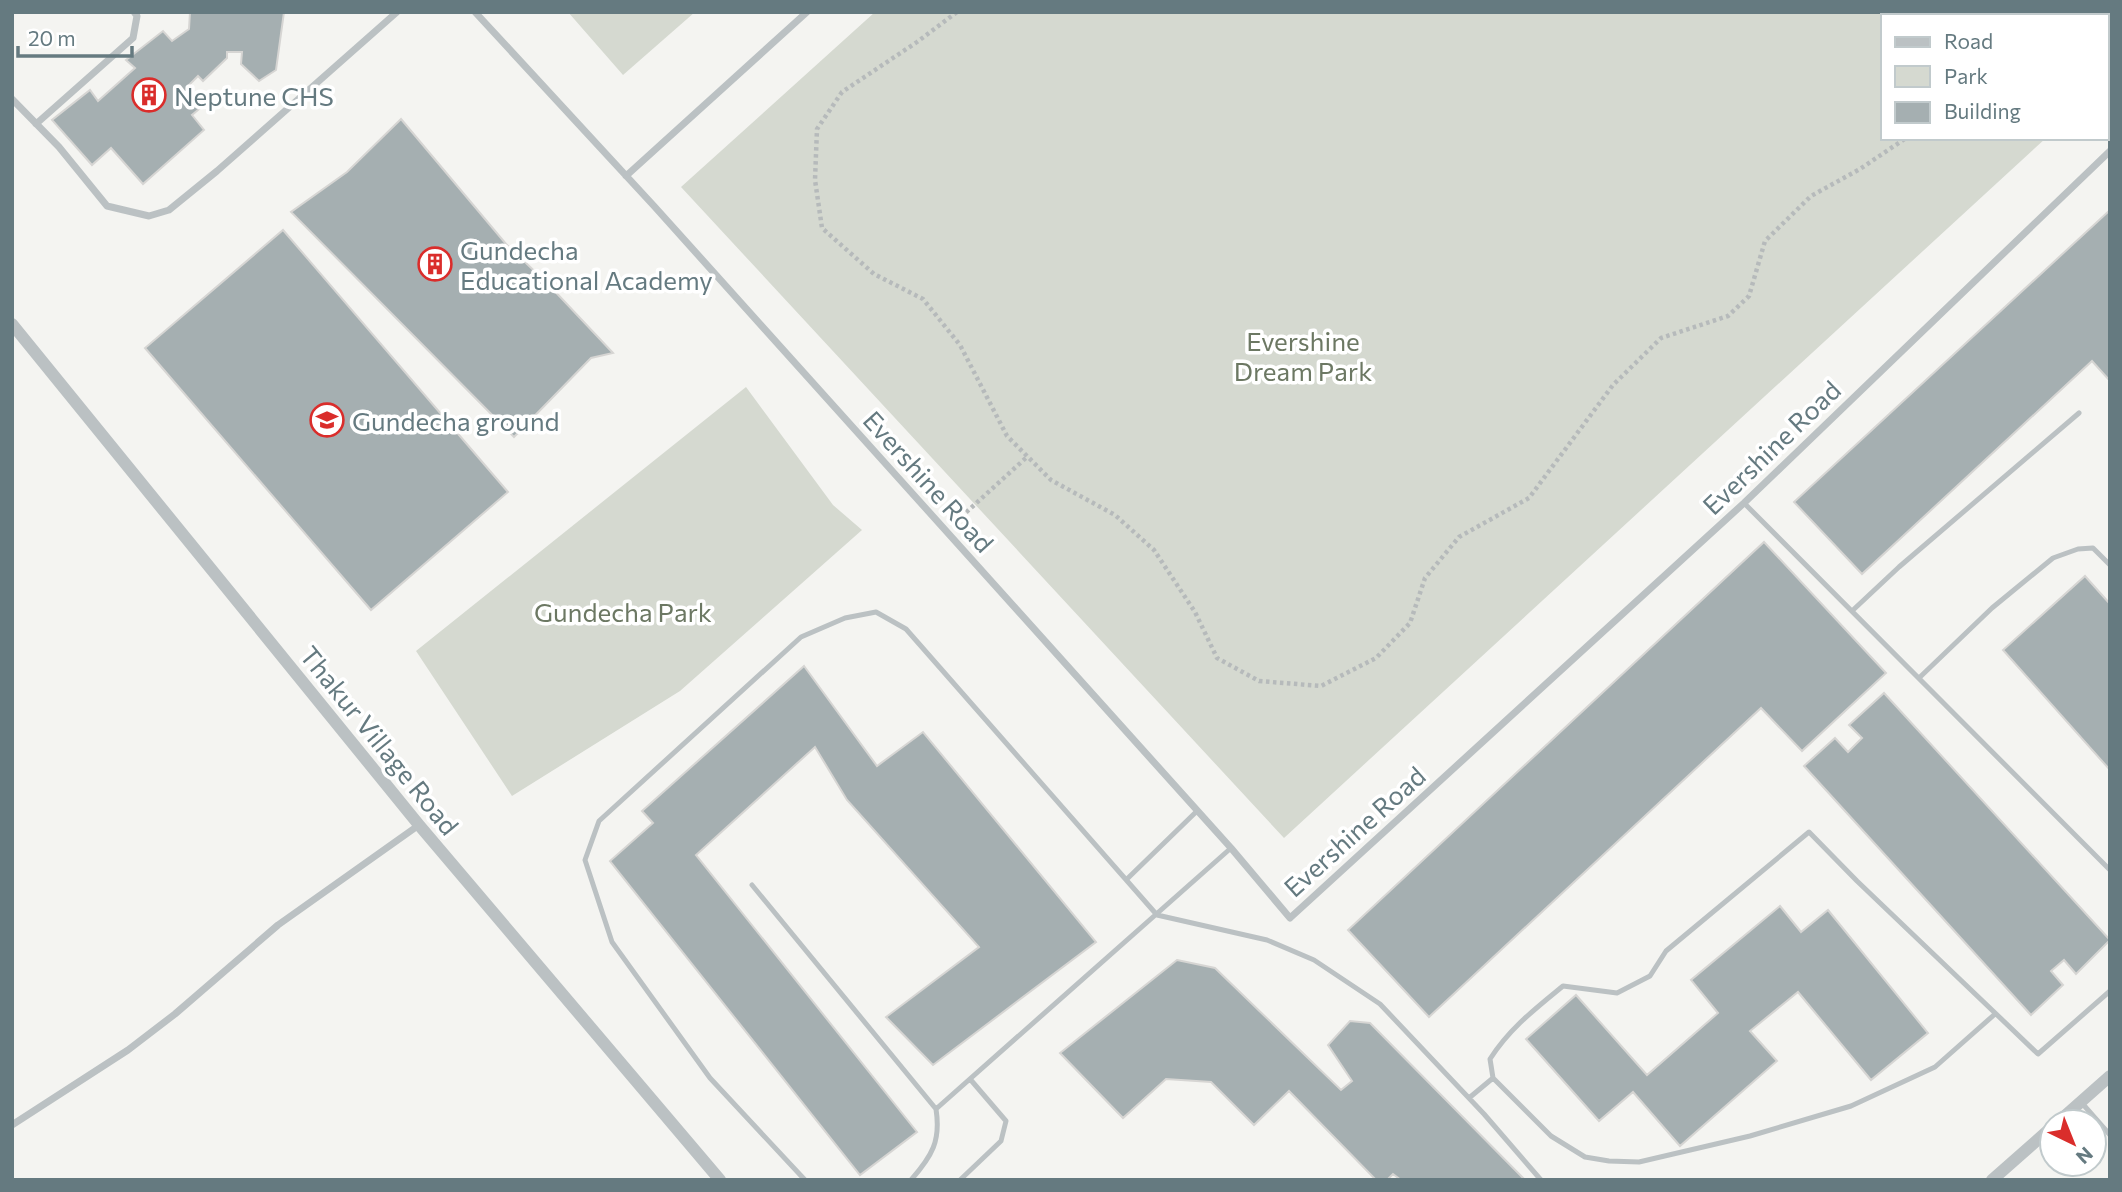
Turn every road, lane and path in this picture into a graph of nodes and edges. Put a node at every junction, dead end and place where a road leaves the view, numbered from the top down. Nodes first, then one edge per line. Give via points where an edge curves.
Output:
1 (134, 12) edge
2 (397, 12) edge
3 (475, 12) edge
4 (807, 12) edge
5 (957, 12) edge
6 (12, 99) edge
7 (36, 124) junction
8 (1903, 140) edge
9 (2110, 151) edge
10 (626, 176) junction
11 (12, 324) edge
12 (2078, 413) dead end
13 (1028, 456) junction
14 (1744, 503) junction
15 (946, 531) junction
16 (2110, 565) edge
17 (1852, 611) junction
18 (1919, 678) junction
19 (1197, 811) junction
20 (419, 825) junction
21 (1231, 848) junction
22 (2110, 870) edge
23 (1126, 879) junction
24 (752, 885) dead end
25 (1157, 915) junction
26 (2110, 991) edge
27 (1995, 1014) junction
28 (2110, 1076) edge
29 (1493, 1077) junction
30 (970, 1079) junction
31 (1469, 1098) junction
32 (2081, 1102) junction
33 (2074, 1108) edge
34 (936, 1110) junction
35 (12, 1125) edge
36 (2110, 1135) edge
37 (2038, 1139) edge
38 (720, 1180) edge
39 (805, 1180) edge
40 (911, 1180) edge
41 (960, 1180) edge
42 (1541, 1180) edge
43 (1992, 1180) edge

1 - 7 street via 133,38
2 - 7 street via 169,210 149,216 107,206
3 - 10 street, Evershine Road
4 - 10 street
5 - 13 path via 842,92 817,130 815,180 822,228 874,274 923,299 960,345 1007,436
6 - 7 street
8 - 13 path via 1811,196 1765,241 1749,296 1728,316 1661,338 1613,385 1529,498 1459,537 1425,578 1410,623 1385,650 1321,686 1259,681 1217,658 1195,612 1154,550 1115,515 1051,480
9 - 14 street, Evershine Road
10 - 15 street, Evershine Road
11 - 20 street, Thakur Village Road
12 - 17 lane
13 - 15 path
14 - 17 lane
14 - 21 street, Evershine Road via 1290,918
15 - 19 street, Evershine Road
16 - 18 lane via 2093,548 2053,558
17 - 18 lane
18 - 22 lane
19 - 21 street, Evershine Road
19 - 23 lane
20 - 35 street via 278,925 128,1050
20 - 38 street, Thakur Village Road
21 - 25 lane
23 - 25 lane
23 - 39 lane via 906,629 876,612 845,618 801,637 599,821 585,860 612,942 710,1078
24 - 34 lane
25 - 30 lane
25 - 31 lane via 1267,940 1314,960 1380,1004
26 - 27 lane via 2038,1054
27 - 29 lane via 1935,1067 1850,1106 1639,1162 1585,1157 1551,1136
27 - 29 lane via 1809,832 1666,951 1650,976 1617,993 1563,986 1502,1040 1490,1059
28 - 32 street
29 - 31 lane
30 - 34 lane
30 - 41 lane via 1006,1121 1001,1141
31 - 42 lane
32 - 33 street
32 - 36 lane
34 - 40 lane via 935,1143
37 - 43 street

